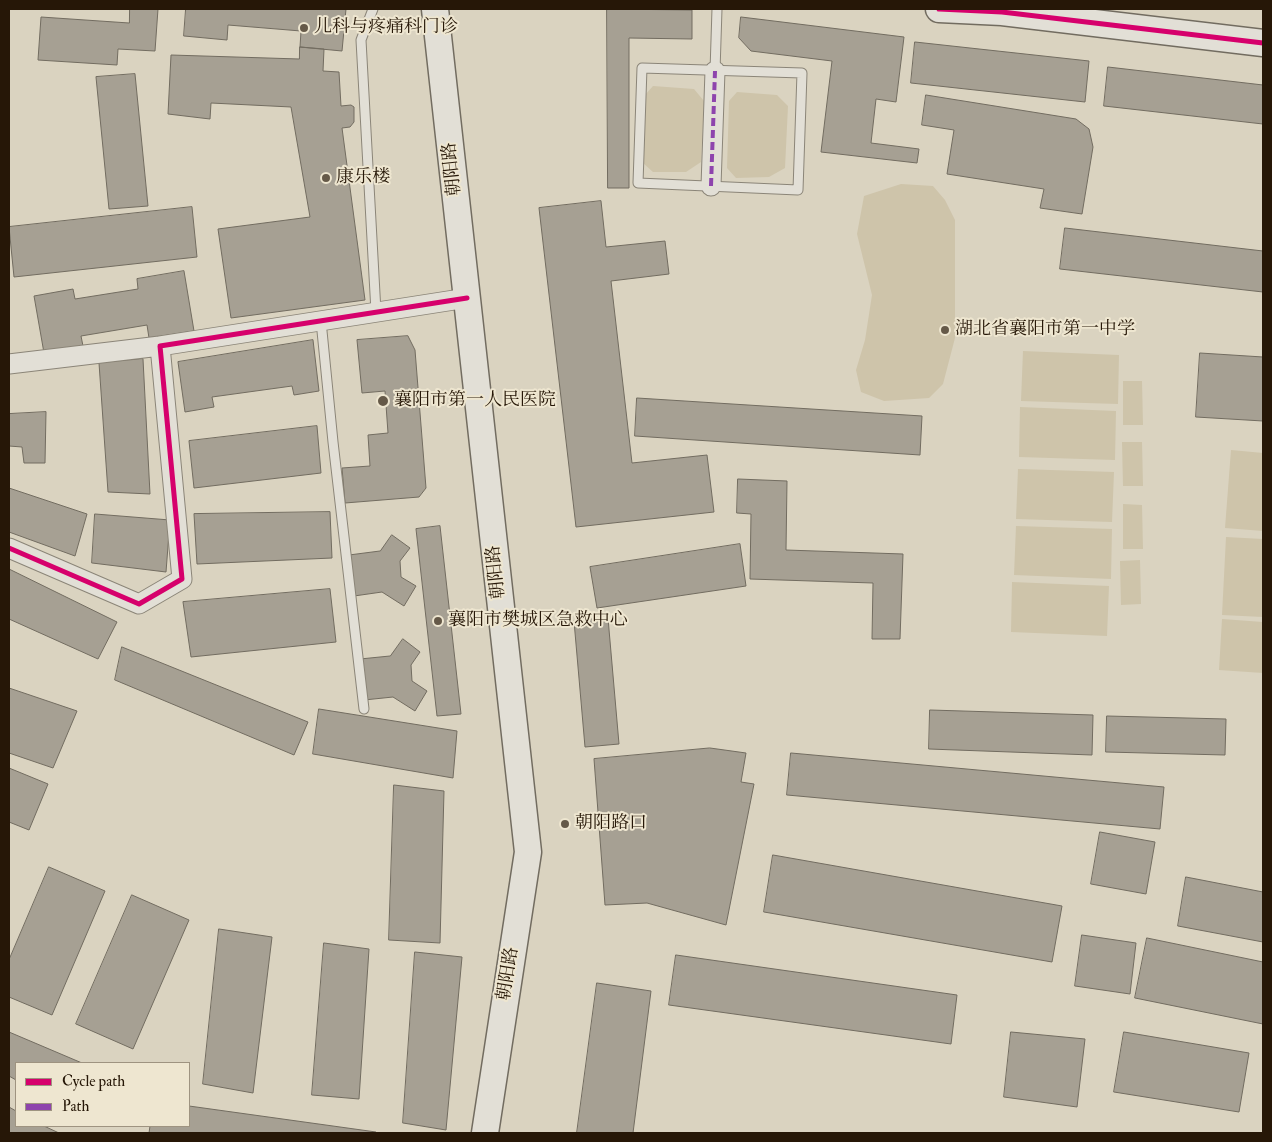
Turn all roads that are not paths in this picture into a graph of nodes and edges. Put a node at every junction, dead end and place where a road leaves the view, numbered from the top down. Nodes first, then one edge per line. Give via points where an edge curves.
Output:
1 (373, 9) edge
2 (435, 9) edge
3 (717, 9) edge
4 (939, 9) edge
5 (1263, 43) edge
6 (715, 70) junction
7 (711, 186) junction
8 (467, 298) junction
9 (376, 312) junction
10 (321, 320) junction
11 (160, 346) junction
12 (9, 363) edge
13 (9, 548) edge
14 (364, 709) dead end
15 (486, 1133) edge

1 - 9 lane via 361,40
2 - 8 main road, 朝阳路
3 - 6 lane
4 - 5 main road via 1002,12
6 - 7 street
6 - 7 lane via 642,68 638,183
6 - 7 lane via 802,73 798,190
8 - 9 street
8 - 15 main road, 朝阳路 via 528,852
9 - 10 street
10 - 11 street
10 - 14 lane
11 - 12 street
11 - 13 street via 182,579 139,604

